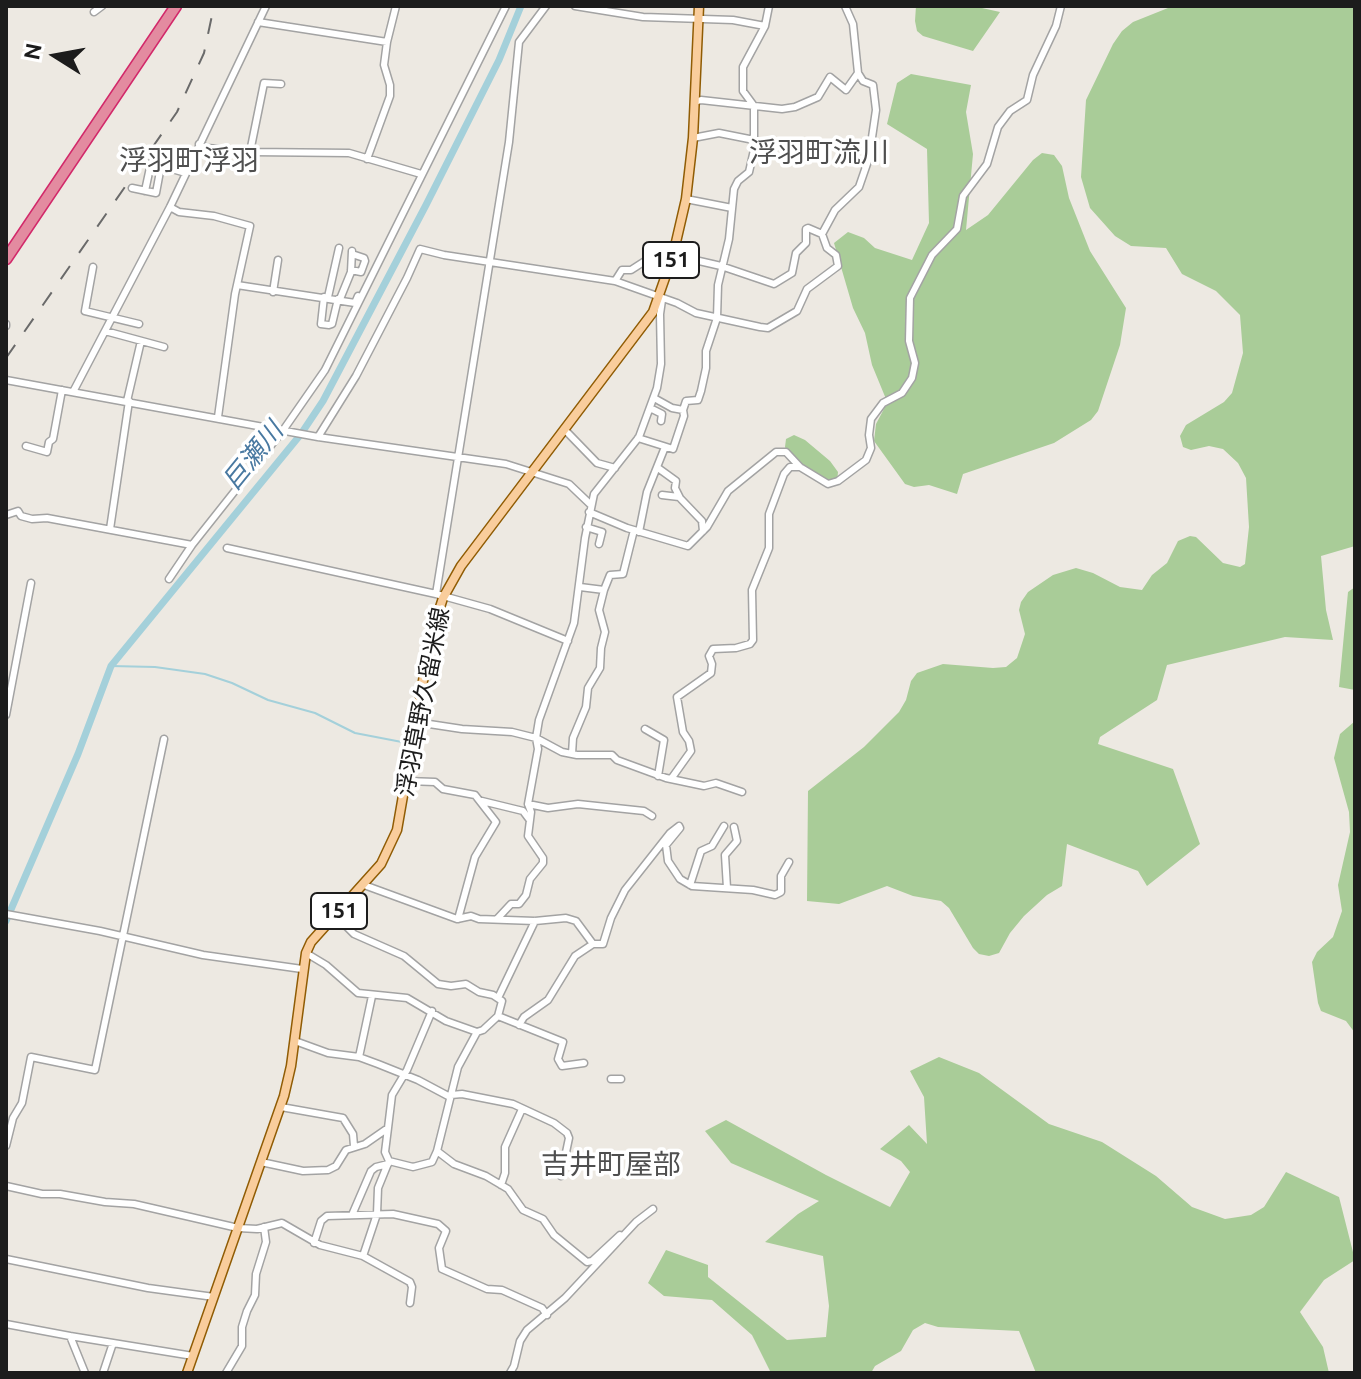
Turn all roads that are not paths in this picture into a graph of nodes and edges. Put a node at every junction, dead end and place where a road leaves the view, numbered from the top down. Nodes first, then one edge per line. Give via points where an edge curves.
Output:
1 (102, 6) edge
2 (176, 6) edge
3 (266, 6) edge
4 (396, 6) edge
5 (506, 6) edge
6 (546, 6) edge
7 (575, 6) edge
8 (699, 6) edge
9 (769, 6) edge
10 (845, 6) edge
11 (1061, 6) edge
12 (94, 12) dead end
13 (697, 19) junction
14 (258, 22) junction
15 (765, 26) junction
16 (387, 42) junction
17 (858, 73) junction
18 (281, 84) dead end
19 (695, 102) junction
20 (754, 106) junction
21 (693, 138) junction
22 (754, 140) junction
23 (199, 144) junction
24 (250, 152) junction
25 (367, 159) junction
26 (186, 173) junction
27 (421, 174) junction
28 (132, 188) dead end
29 (686, 199) junction
30 (170, 207) junction
31 (732, 208) junction
32 (822, 234) junction
33 (339, 248) dead end
34 (673, 255) junction
35 (6, 259) edge
36 (278, 260) dead end
37 (490, 261) junction
38 (721, 266) junction
39 (93, 267) dead end
40 (351, 270) junction
41 (615, 281) junction
42 (237, 285) junction
43 (273, 292) junction
44 (364, 293) junction
45 (658, 296) junction
46 (326, 297) junction
47 (339, 299) junction
48 (355, 303) junction
49 (113, 316) junction
50 (351, 318) junction
51 (717, 318) junction
52 (139, 324) dead end
53 (105, 331) junction
54 (141, 341) junction
55 (164, 347) dead end
56 (6, 380) edge
57 (62, 390) junction
58 (73, 392) junction
59 (654, 398) junction
60 (128, 401) junction
61 (650, 408) junction
62 (683, 410) junction
63 (218, 417) junction
64 (661, 421) dead end
65 (284, 429) junction
66 (565, 430) junction
67 (318, 437) junction
68 (638, 438) junction
69 (26, 446) dead end
70 (665, 447) junction
71 (459, 456) junction
72 (800, 467) junction
73 (615, 468) junction
74 (658, 468) junction
75 (532, 472) junction
76 (662, 495) dead end
77 (679, 497) junction
78 (590, 508) junction
79 (6, 515) edge
80 (586, 527) junction
81 (110, 529) junction
82 (636, 531) junction
83 (703, 531) junction
84 (599, 544) dead end
85 (192, 545) junction
86 (227, 548) dead end
87 (169, 579) dead end
88 (31, 583) dead end
89 (580, 587) junction
90 (604, 590) junction
91 (440, 596) junction
92 (568, 641) junction
93 (6, 715) edge
94 (416, 722) junction
95 (645, 729) dead end
96 (536, 738) junction
97 (164, 739) dead end
98 (572, 754) junction
99 (658, 776) junction
100 (671, 779) junction
101 (407, 781) junction
102 (742, 792) dead end
103 (482, 801) junction
104 (528, 804) junction
105 (652, 816) dead end
106 (529, 820) junction
107 (724, 826) dead end
108 (734, 827) dead end
109 (789, 862) dead end
110 (364, 885) junction
111 (690, 885) junction
112 (727, 888) junction
113 (6, 914) edge
114 (335, 915) junction
115 (458, 919) junction
116 (497, 919) junction
117 (535, 921) junction
118 (124, 936) junction
119 (593, 944) junction
120 (306, 953) junction
121 (302, 969) junction
122 (372, 996) junction
123 (498, 998) junction
124 (432, 1011) junction
125 (498, 1016) junction
126 (519, 1025) junction
127 (477, 1032) junction
128 (295, 1041) junction
129 (359, 1057) junction
130 (584, 1063) dead end
131 (404, 1074) junction
132 (611, 1079) dead end
133 (621, 1079) dead end
134 (450, 1096) junction
135 (281, 1107) junction
136 (522, 1109) junction
137 (388, 1128) junction
138 (6, 1146) edge
139 (354, 1146) junction
140 (437, 1151) junction
141 (261, 1162) junction
142 (388, 1163) junction
143 (561, 1176) dead end
144 (501, 1185) junction
145 (6, 1186) edge
146 (653, 1209) dead end
147 (377, 1214) junction
148 (352, 1215) junction
149 (264, 1227) junction
150 (238, 1228) junction
151 (623, 1236) junction
152 (314, 1243) junction
153 (363, 1256) junction
154 (6, 1259) edge
155 (214, 1297) junction
156 (410, 1303) dead end
157 (547, 1315) junction
158 (6, 1324) edge
159 (70, 1336) junction
160 (113, 1343) junction
161 (193, 1356) junction
162 (85, 1373) edge
163 (103, 1373) edge
164 (187, 1373) edge
165 (226, 1373) edge
166 (510, 1373) edge

1 - 12 street
2 - 35 highway
3 - 14 street
4 - 16 street
5 - 27 street
6 - 37 street via 519,42
7 - 13 street
8 - 13 main road, 浮羽草野久留米線 / 151
9 - 15 street
10 - 17 street via 853,24
11 - 72 street via 1027,100 998,127 987,164 963,196 957,229 932,255 910,298 912,378 871,419 870,454 828,484
13 - 15 street
13 - 19 main road, 浮羽草野久留米線 / 151
14 - 16 street
14 - 23 street
15 - 20 street via 743,67 743,91
16 - 25 street via 384,65 390,96
17 - 20 street via 846,90 830,77 818,97 795,107
17 - 32 street via 875,91 869,158 859,187 835,210
18 - 24 street via 264,83
19 - 20 street
19 - 21 main road, 浮羽草野久留米線 / 151
20 - 22 street
21 - 22 street via 719,133
21 - 29 main road, 浮羽草野久留米線 / 151
22 - 31 street via 749,172 735,185
23 - 24 street
23 - 26 street
24 - 25 street via 349,153
25 - 27 street
26 - 28 street via 151,163 145,191
26 - 30 street
27 - 44 street
29 - 31 street
29 - 34 main road, 浮羽草野久留米線 / 151
30 - 42 street via 250,226
30 - 49 street
31 - 38 street
32 - 38 street via 806,229 806,243 796,253 792,273 774,284
32 - 51 street via 838,266 807,289 790,317 768,328
33 - 46 street
34 - 38 street
34 - 41 street via 622,270
34 - 45 main road, 浮羽草野久留米線 / 151
36 - 43 street
37 - 41 street
37 - 67 street via 420,249 356,376
37 - 71 street
38 - 51 street
39 - 49 street via 85,311
40 - 40 street via 352,252 365,261 361,272
40 - 47 street
41 - 45 street
42 - 43 street
42 - 63 street
43 - 46 street
44 - 48 street
44 - 50 street
45 - 51 street
45 - 59 street via 661,364
45 - 66 main road, 浮羽草野久留米線 / 151 via 653,312
46 - 47 street
46 - 47 street via 321,324 332,324
47 - 48 street
48 - 50 street
49 - 52 street
49 - 53 street
50 - 65 street via 325,370
51 - 62 street via 698,400 686,401
53 - 54 street
53 - 58 street
54 - 55 street
54 - 60 street
56 - 57 street
57 - 58 street
57 - 69 street via 47,452
58 - 60 street
59 - 61 street
59 - 62 street
60 - 63 street
60 - 81 street
61 - 64 street via 662,414
61 - 68 street
62 - 70 street via 673,449
63 - 65 street
65 - 67 street
65 - 85 street
66 - 73 street via 597,463
66 - 75 main road, 浮羽草野久留米線 / 151
67 - 71 street
68 - 70 street
68 - 73 street
70 - 74 street
71 - 75 street
71 - 91 street
72 - 83 street via 786,452 776,452 728,491
72 - 100 street via 790,467 784,474 769,514 769,548 752,590 753,640 736,648 713,649 711,673 677,697 691,751
73 - 78 street via 594,494
74 - 77 street via 676,481
74 - 82 street
75 - 78 street via 569,484
75 - 91 main road, 浮羽草野久留米線 / 151
76 - 77 street
77 - 83 street via 702,521
78 - 80 street
78 - 82 street
79 - 81 street via 18,511 32,519
80 - 84 street via 602,532
80 - 89 street
81 - 85 street
82 - 83 street via 688,546
82 - 90 street via 623,574 610,575
85 - 87 street
86 - 91 street
88 - 93 street
89 - 90 street
89 - 92 street
90 - 98 street via 599,610 605,632 601,663 588,688
91 - 92 street
91 - 94 main road, 浮羽草野久留米線 / 151
92 - 96 street
94 - 96 street
94 - 101 main road, 浮羽草野久留米線 / 151
95 - 99 street via 664,742
96 - 98 street
96 - 104 street
97 - 118 street
98 - 99 street via 612,755
99 - 100 street
100 - 102 street via 704,786 716,783
101 - 103 street via 435,782
101 - 110 main road, 浮羽草野久留米線 / 151 via 394,840
103 - 106 street via 523,811
103 - 115 street via 496,822 475,857
104 - 105 street via 578,804
104 - 106 street
106 - 116 street via 528,836 543,863 519,904 511,904
107 - 111 street via 712,846 701,851
108 - 112 street via 737,839 725,855
109 - 112 street via 779,894
110 - 114 main road, 浮羽草野久留米線 / 151
110 - 115 street
111 - 112 street
111 - 119 street via 668,861 666,845 679,826 625,890 603,944
113 - 118 street
114 - 120 main road, 浮羽草野久留米線 / 151
114 - 123 street via 354,934 404,956 438,984 466,984
115 - 116 street
116 - 117 street
117 - 119 street via 576,921
117 - 123 street
118 - 121 street via 203,955
118 - 138 street via 95,1070 31,1057
119 - 126 street via 575,956 548,1000
120 - 121 main road, 浮羽草野久留米線 / 151
120 - 122 street via 358,993
121 - 128 main road, 浮羽草野久留米線 / 151
122 - 124 street via 407,998
122 - 129 street
123 - 125 street
124 - 127 street
124 - 131 street
125 - 126 street
125 - 127 street
126 - 130 street via 563,1042 558,1059 562,1066
127 - 134 street
128 - 129 street
128 - 135 main road, 浮羽草野久留米線 / 151
129 - 131 street
131 - 134 street
131 - 137 street via 392,1095
132 - 133 street
134 - 136 street via 462,1094
134 - 140 street
135 - 139 street via 343,1118
135 - 141 main road, 浮羽草野久留米線 / 151
136 - 143 street via 539,1114 568,1135
136 - 144 street via 505,1147
137 - 139 street
137 - 142 street
139 - 141 street via 336,1166 322,1171
140 - 142 street via 432,1162 413,1167
140 - 144 street
141 - 150 main road, 浮羽草野久留米線 / 151
142 - 147 street via 378,1188
142 - 148 street via 371,1171
144 - 151 street via 587,1262
145 - 150 street via 134,1204
146 - 151 street
147 - 148 street
147 - 153 street
147 - 157 street via 438,1224 446,1231 439,1248 442,1269 487,1289 502,1290
148 - 152 street via 324,1217
149 - 150 street
149 - 152 street via 282,1223
149 - 165 street via 266,1242 242,1327 242,1346
150 - 155 main road, 浮羽草野久留米線 / 151
151 - 157 street
152 - 153 street
153 - 156 street via 410,1282
154 - 155 street
155 - 161 main road, 浮羽草野久留米線 / 151
157 - 166 street via 527,1330
158 - 159 street
159 - 160 street
159 - 162 street
160 - 161 street
160 - 163 street
161 - 164 main road, 浮羽草野久留米線 / 151

